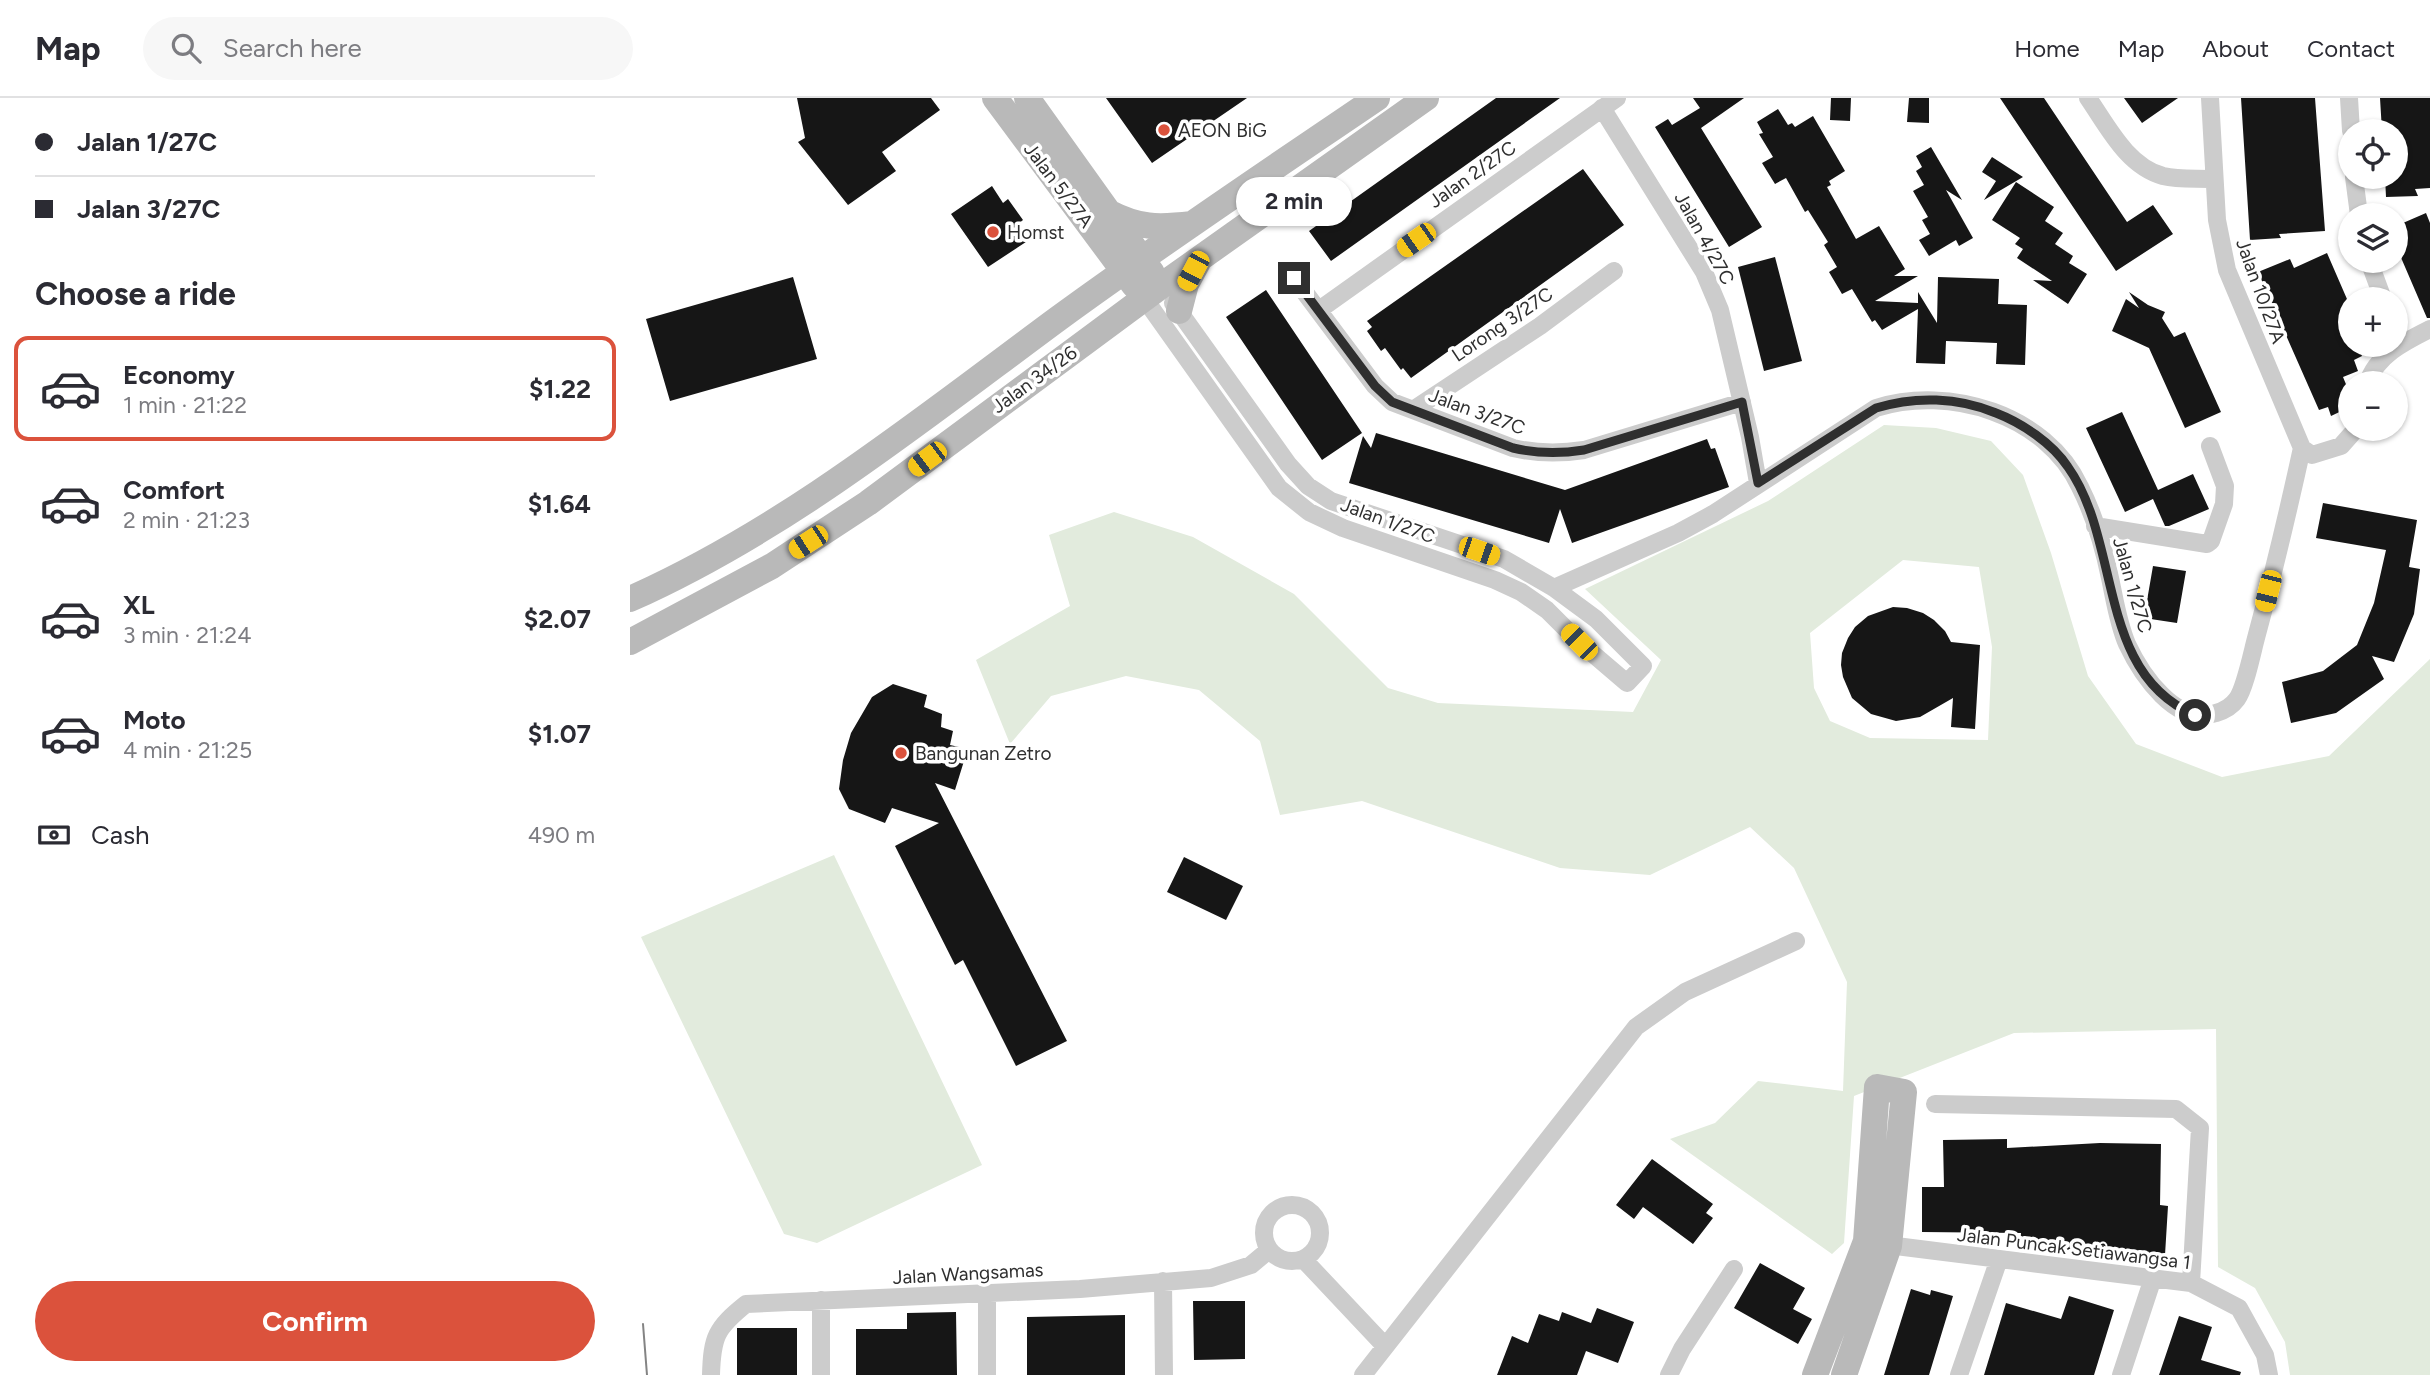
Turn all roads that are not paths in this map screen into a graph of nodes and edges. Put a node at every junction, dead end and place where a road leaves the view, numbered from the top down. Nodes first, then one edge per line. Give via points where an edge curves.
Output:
1 (995, 98) edge
2 (1027, 98) edge
3 (1377, 98) edge
4 (1426, 98) edge
5 (2088, 98) edge
6 (2210, 98) edge
7 (2349, 98) edge
8 (1610, 103) edge
9 (2350, 119) edge
10 (2213, 179) junction
11 (1101, 222) junction
12 (1193, 224) junction
13 (1200, 257) junction
14 (1133, 266) junction
15 (1614, 271) dead end
16 (1294, 278) dead end
17 (1152, 292) junction
18 (1078, 304) junction
19 (1318, 310) junction
20 (1179, 311) junction
21 (2430, 330) edge
22 (2408, 340) edge
23 (2383, 357) edge
24 (2372, 371) edge
25 (1742, 402) junction
26 (1413, 410) junction
27 (2345, 441) edge
28 (2210, 446) dead end
29 (2302, 448) junction
30 (1758, 483) junction
31 (2095, 526) junction
32 (1554, 588) junction
33 (630, 599) edge
34 (630, 642) edge
35 (1796, 941) dead end
36 (1935, 1104) dead end
37 (1877, 1243) junction
38 (1269, 1250) junction
39 (1303, 1259) junction
40 (1999, 1259) junction
41 (1734, 1269) dead end
42 (2153, 1278) junction
43 (1163, 1281) junction
44 (2191, 1283) junction
45 (987, 1293) junction
46 (821, 1300) junction
47 (1385, 1346) junction
48 (712, 1375) edge
49 (821, 1375) edge
50 (988, 1375) edge
51 (1164, 1375) edge
52 (1363, 1375) edge
53 (1669, 1375) edge
54 (1815, 1375) edge
55 (1844, 1375) edge
56 (1959, 1375) edge
57 (2121, 1375) edge
58 (2269, 1375) edge

1 - 11 main road, Jalan 5/27A
2 - 11 main road, Jalan 5/27A
3 - 12 main road, Jalan 34/26
4 - 13 main road, Jalan 34/26
5 - 10 street via 2134,161 2149,171 2167,177
6 - 10 street, Jalan 10/27A
7 - 9 street
8 - 19 street, Jalan 2/27C
8 - 25 street, Jalan 4/27C via 1704,272 1724,323
10 - 29 street, Jalan 10/27A via 2227,270
11 - 12 main road via 1166,227
11 - 14 main road, Jalan 5/27A
11 - 18 main road via 1094,279
12 - 14 main road, Jalan 34/26
13 - 17 main road, Jalan 34/26
13 - 20 main road
14 - 17 main road, Jalan 5/27A
14 - 18 main road, Jalan 34/26
15 - 26 street, Lorong 3/27C
16 - 19 street, Jalan 3/27C
17 - 20 street, Jalan 1/27C
17 - 32 street, Jalan 1/27C via 1279,488 1309,512 1343,528 1521,592 1627,684 1643,666 1596,619
17 - 34 main road, Jalan 34/26 via 868,503 772,566
18 - 33 main road, Jalan 34/26 via 834,485
19 - 26 street, Jalan 3/27C via 1375,386 1392,402
20 - 32 street, Jalan 1/27C via 1308,486 1331,501 1504,559
21 - 22 street
23 - 24 street
25 - 26 street, Jalan 3/27C via 1557,454 1513,448
25 - 30 street, Jalan 4/27C
27 - 29 street via 2312,455
28 - 31 street via 2225,486 2224,504 2207,544
29 - 31 street, Jalan 1/27C via 2238,698 2212,715 2178,708 2143,672 2118,620
30 - 31 street, Jalan 1/27C via 1876,408 1897,402 1954,401 2005,416 2053,450 2081,488
30 - 32 street, Jalan 1/27C via 1678,533
35 - 47 street via 1685,992 1636,1027
36 - 44 street via 2176,1109 2200,1128
37 - 37 main road via 1877,1087 1903,1092
37 - 40 street, Jalan Puncak Setiawangsa 1
37 - 54 main road
37 - 55 main road
38 - 39 street via 1286,1261
38 - 39 street via 1263,1235 1269,1216 1280,1207 1294,1205 1307,1209 1320,1230 1315,1249
38 - 43 street, Jalan Wangsamas via 1235,1271 1211,1278
39 - 47 street
40 - 42 street, Jalan Puncak Setiawangsa 1
40 - 56 street
41 - 53 street
42 - 44 street, Jalan Puncak Setiawangsa 1
42 - 57 street
43 - 45 street, Jalan Wangsamas
43 - 51 street
44 - 58 street, Jalan Puncak Setiawangsa 1 via 2239,1308 2265,1355
45 - 46 street, Jalan Wangsamas
45 - 50 street
46 - 48 street, Jalan Wangsamas via 746,1304 724,1321 712,1345
46 - 49 street
47 - 52 street

